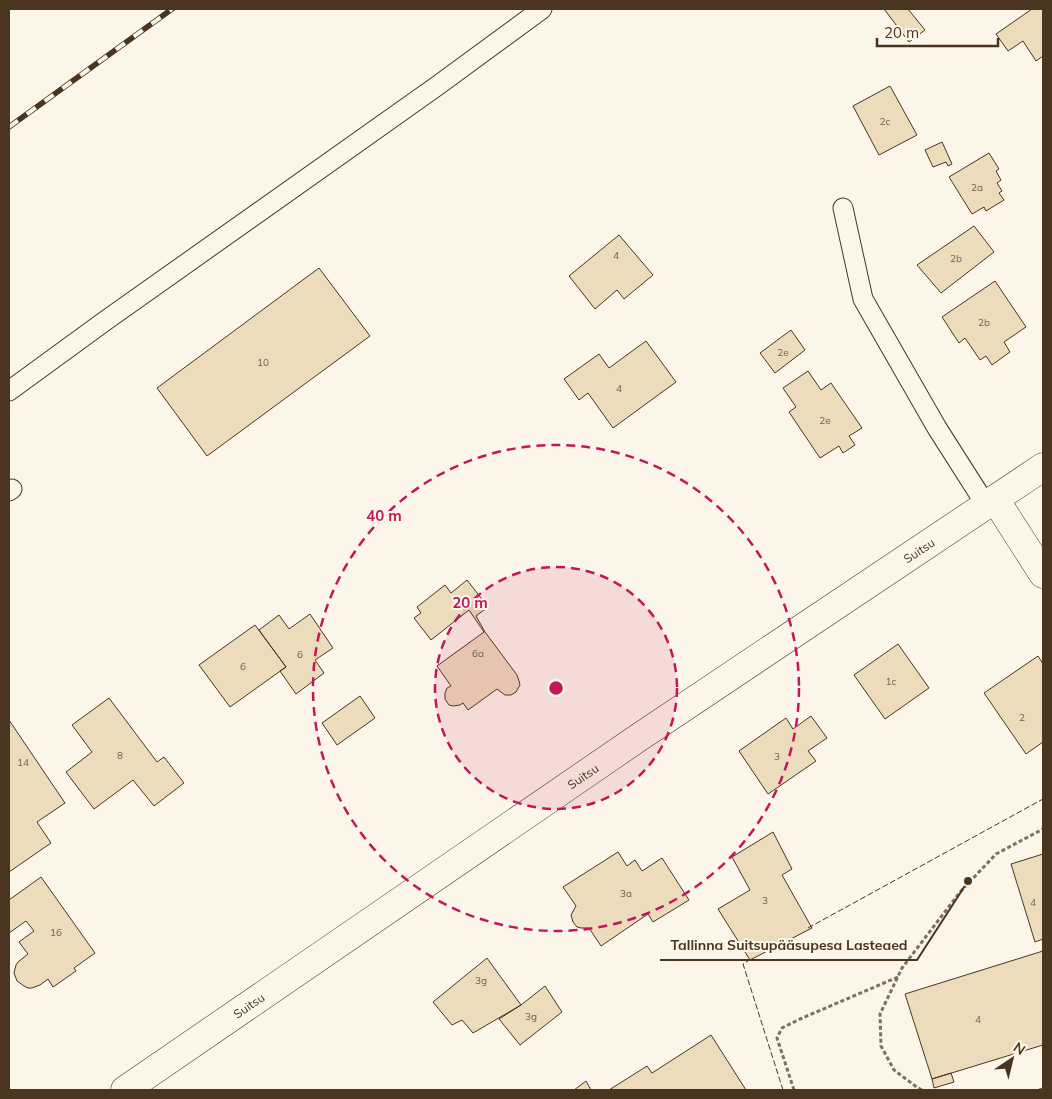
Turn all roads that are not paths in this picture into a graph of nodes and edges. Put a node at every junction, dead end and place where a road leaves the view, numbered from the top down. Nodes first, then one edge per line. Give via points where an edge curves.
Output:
1 (542, 9) edge
2 (843, 208) dead end
3 (9, 391) edge
4 (1043, 466) edge
5 (991, 502) junction
6 (1043, 574) edge
7 (125, 1090) edge

1 - 3 lane
2 - 5 lane via 863,299 937,428
4 - 5 street, Suitsu
5 - 6 street
5 - 7 street, Suitsu via 630,744

